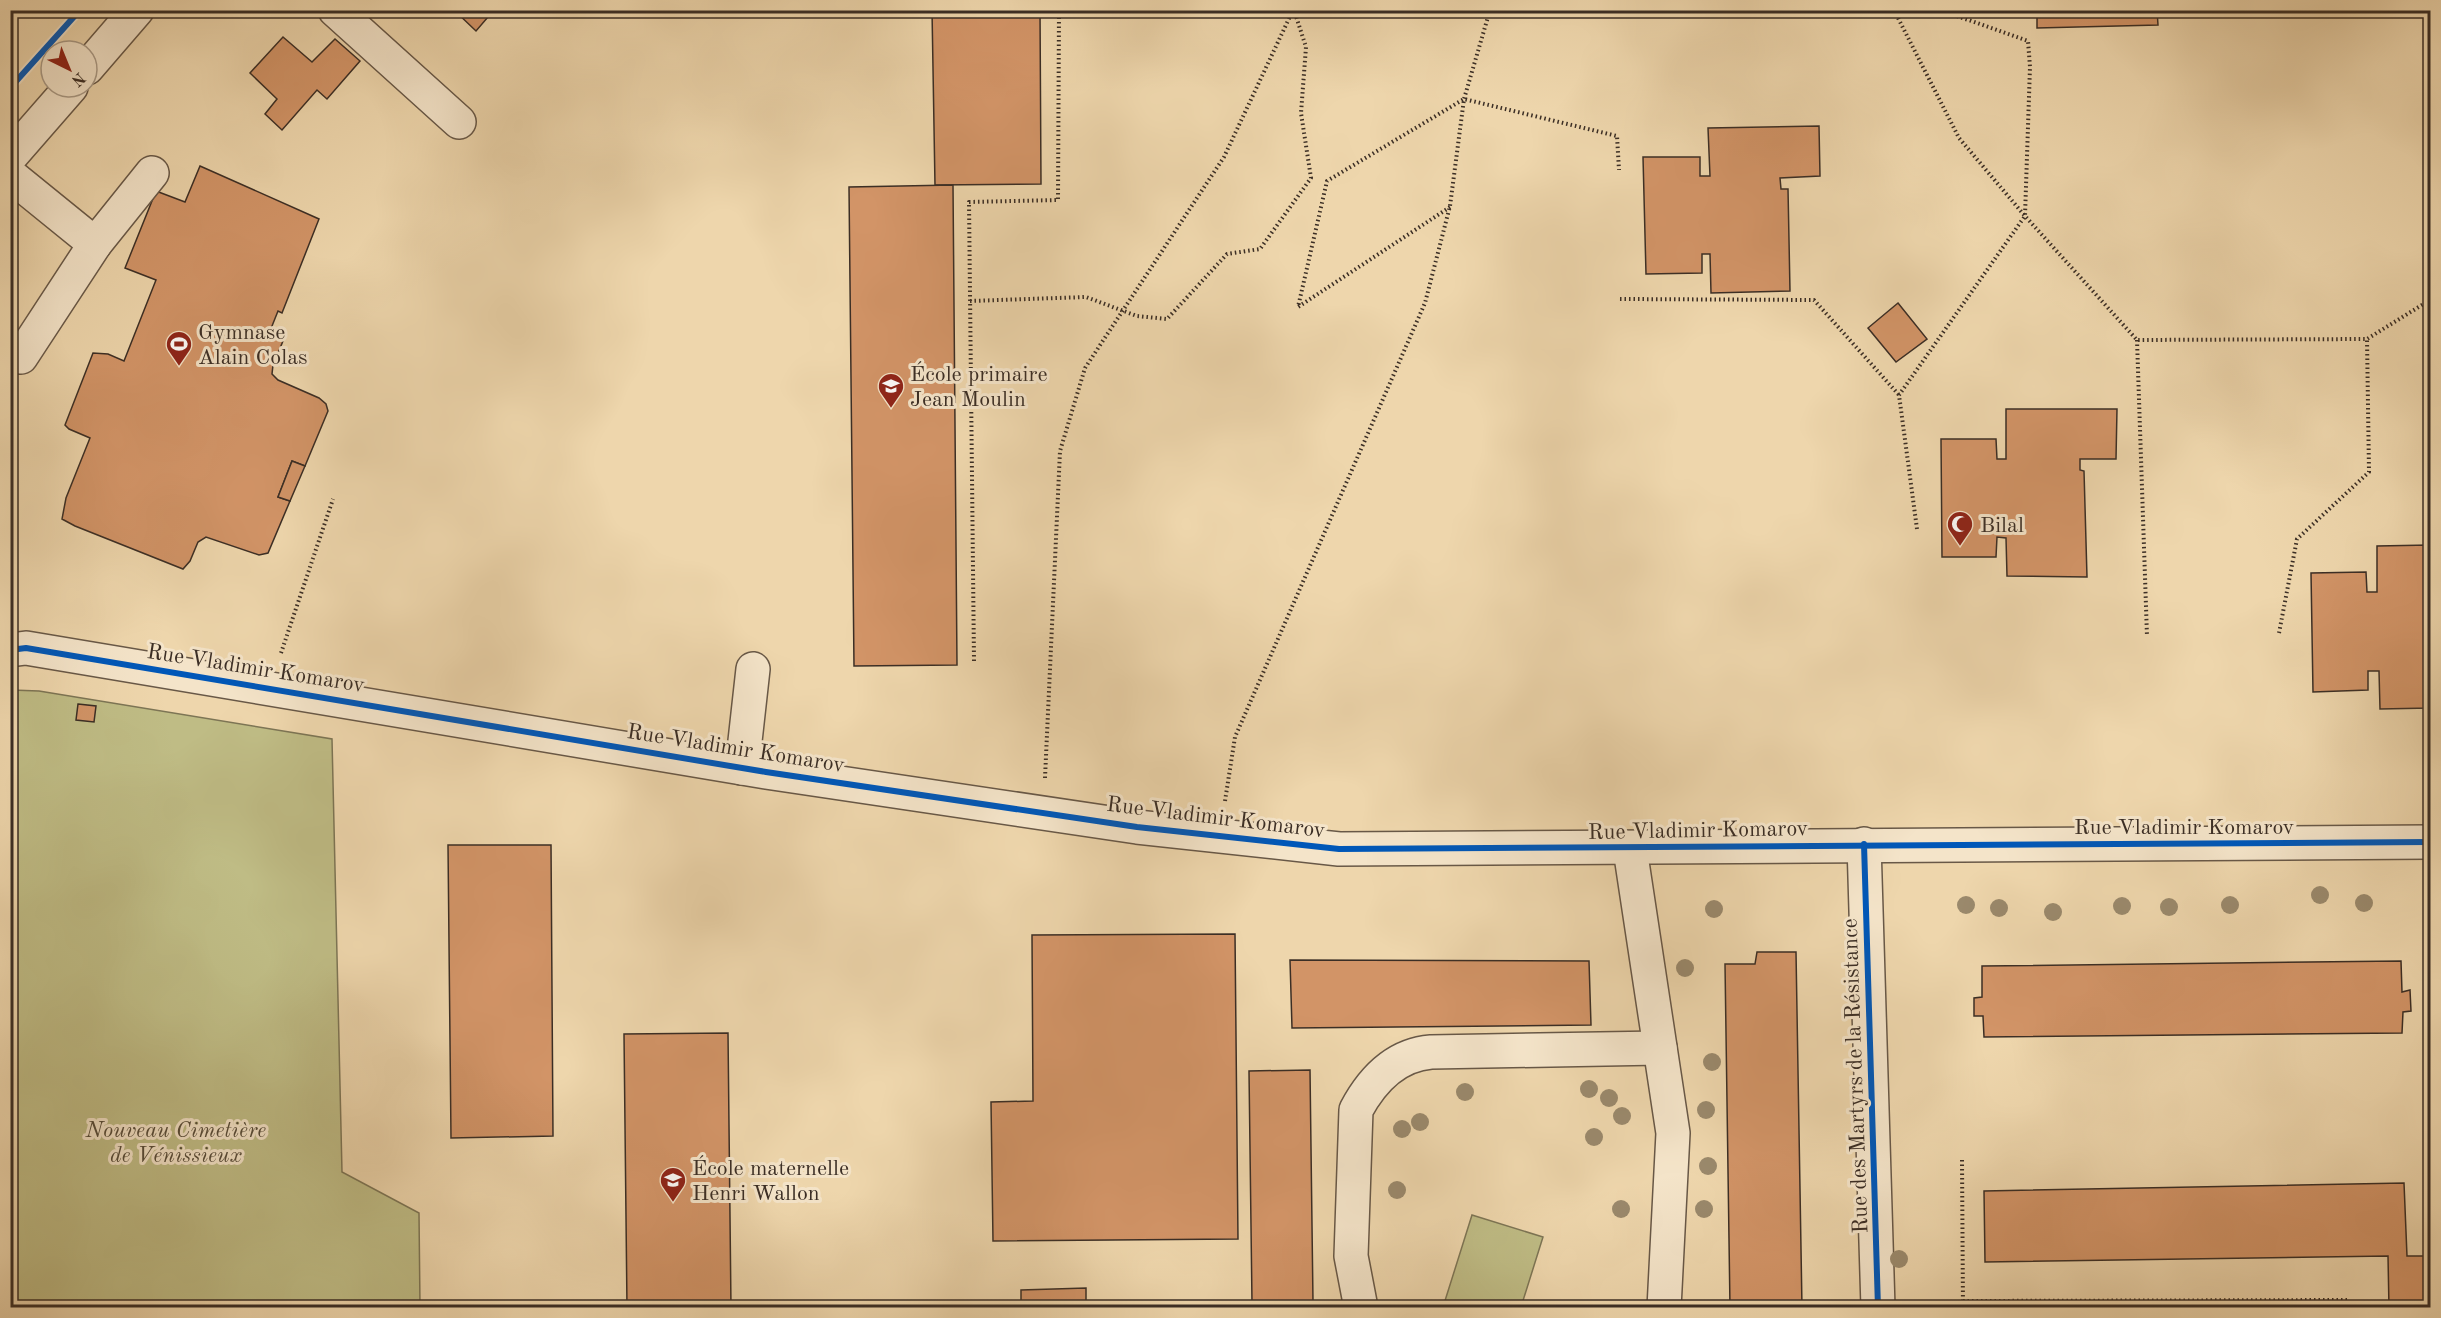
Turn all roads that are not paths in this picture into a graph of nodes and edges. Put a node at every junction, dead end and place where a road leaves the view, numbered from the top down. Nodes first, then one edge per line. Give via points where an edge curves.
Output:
1 (137, 10) edge
2 (335, 10) edge
3 (99, 55) edge
4 (61, 99) edge
5 (459, 122) dead end
6 (10, 157) edge
7 (152, 173) dead end
8 (10, 175) edge
9 (94, 244) junction
10 (21, 357) dead end
11 (10, 650) edge
12 (753, 669) dead end
13 (742, 768) junction
14 (2430, 842) edge
15 (1864, 844) junction
16 (1629, 849) junction
17 (1660, 1048) junction
18 (1361, 1308) edge
19 (1664, 1308) edge
20 (1878, 1308) edge

1 - 3 street
2 - 5 street
4 - 6 street
7 - 9 street
8 - 9 street
9 - 10 street
11 - 13 street, Rue Vladimir Komarov via 26,648
12 - 13 street
13 - 16 street, Rue Vladimir Komarov via 1137,827 1339,849
14 - 15 street, Rue Vladimir Komarov via 1917,847
15 - 16 street, Rue Vladimir Komarov
15 - 20 street, Rue des Martyrs de la Résistance
16 - 17 street
17 - 18 street via 1431,1052 1414,1053 1396,1062 1366,1091 1356,1110 1351,1256
17 - 19 street via 1673,1133

